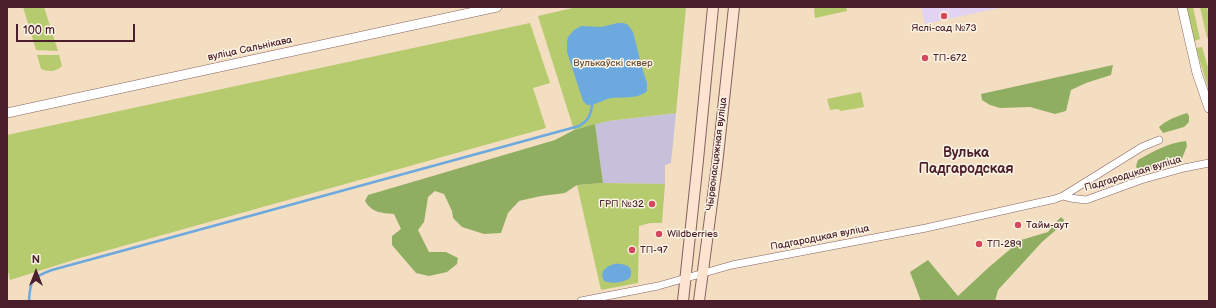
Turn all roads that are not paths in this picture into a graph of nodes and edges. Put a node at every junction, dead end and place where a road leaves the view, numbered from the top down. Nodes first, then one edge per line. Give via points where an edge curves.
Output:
1 (497, 7) edge
2 (713, 7) edge
3 (734, 7) edge
4 (1182, 7) edge
5 (1209, 108) edge
6 (7, 113) edge
7 (1159, 140) dead end
8 (1209, 163) edge
9 (1063, 196) junction
10 (702, 273) junction
11 (685, 278) junction
12 (581, 301) edge
13 (682, 301) edge
14 (699, 301) edge

1 - 6 street, вуліца Сальнікава
2 - 11 main road, Чырвонасцяжная вуліца
3 - 10 main road, Чырвонасцяжная вуліца
4 - 5 street via 1197,73
7 - 9 street, Падгародцкая вуліца
8 - 9 street, Падгародцкая вуліца via 1141,180 1086,200
9 - 10 street, Падгародцкая вуліца via 953,222
10 - 11 street, Падгародцкая вуліца
10 - 14 main road, Чырвонасцяжная вуліца
11 - 12 street, Падгародцкая вуліца
11 - 13 main road, Чырвонасцяжная вуліца

